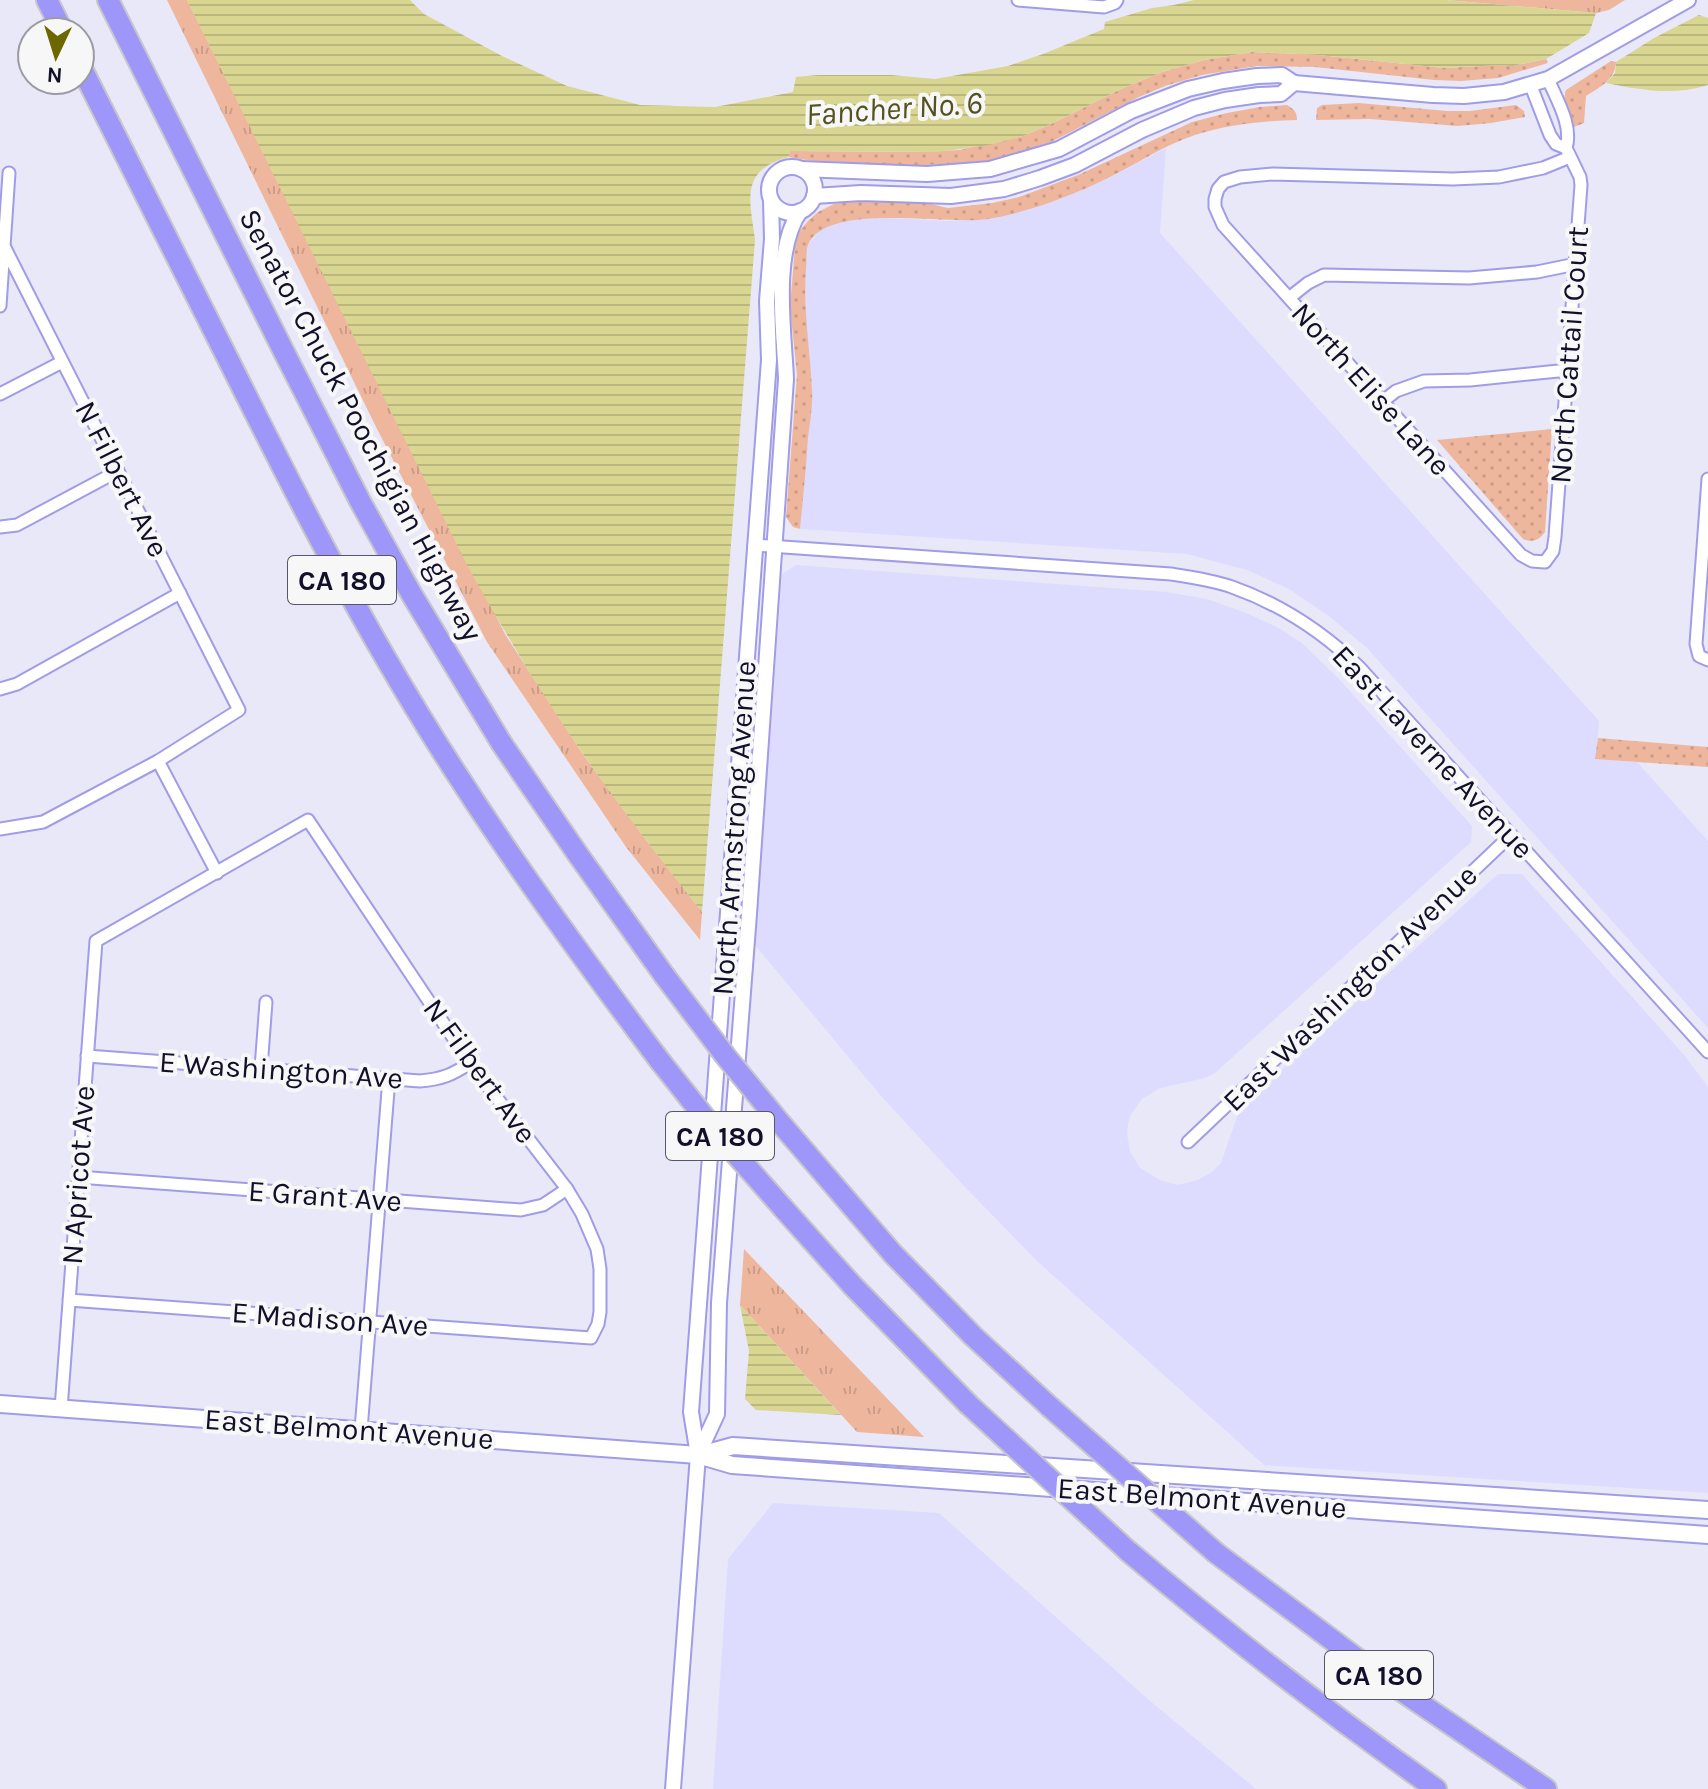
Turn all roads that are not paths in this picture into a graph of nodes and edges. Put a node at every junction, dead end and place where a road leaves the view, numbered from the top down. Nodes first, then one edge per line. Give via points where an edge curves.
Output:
1 (108, 0) edge
2 (1018, 0) edge
3 (1688, 0) edge
4 (1116, 1) edge
5 (1548, 79) junction
6 (1294, 83) junction
7 (1531, 86) junction
8 (96, 96) edge
9 (1568, 152) junction
10 (801, 169) junction
11 (9, 173) dead end
12 (814, 196) junction
13 (771, 200) junction
14 (800, 211) junction
15 (5, 248) junction
16 (1576, 264) junction
17 (1289, 298) junction
18 (0, 306) edge
19 (62, 362) junction
20 (1568, 370) junction
21 (0, 394) edge
22 (1382, 402) junction
23 (118, 471) junction
24 (1708, 479) edge
25 (0, 527) edge
26 (754, 545) junction
27 (774, 546) junction
28 (1545, 562) joint
29 (180, 593) junction
30 (1704, 658) edge
31 (0, 689) edge
32 (158, 761) junction
33 (0, 829) edge
34 (1511, 835) junction
35 (217, 873) junction
36 (266, 1002) dead end
37 (1708, 1052) edge
38 (87, 1056) junction
39 (470, 1063) junction
40 (261, 1068) junction
41 (389, 1078) junction
42 (1188, 1142) dead end
43 (78, 1177) junction
44 (567, 1189) junction
45 (379, 1201) junction
46 (69, 1300) junction
47 (369, 1322) junction
48 (591, 1338) joint
49 (0, 1404) edge
50 (61, 1409) junction
51 (361, 1430) junction
52 (698, 1455) junction
53 (1708, 1510) edge
54 (1708, 1535) edge
55 (1380, 1749) junction
56 (673, 1789) edge
57 (1422, 1789) edge
58 (1436, 1789) edge
59 (1546, 1789) edge

1 - 59 highway, Senator Chuck Poochigian Highway / CA 180, bridge via 412,595 502,744 727,1058 893,1254 1050,1407 1216,1553 1387,1681
2 - 4 street via 1104,7
3 - 5 street
5 - 7 street
5 - 9 street, North Cattail Court via 1568,129
6 - 7 street via 1464,96
6 - 10 street via 1282,75 1257,76 1188,89 1131,111 1059,149 990,169 927,174
6 - 12 street via 1281,94 1194,108 1075,165 1004,189 951,196
7 - 9 street, North Cattail Court via 1550,135
8 - 55 highway, CA 180, bridge via 385,657 504,847 660,1061 852,1285 968,1404 1128,1551
9 - 16 street, North Cattail Court via 1581,185
9 - 17 street, North Elise Lane via 1543,168 1499,177 1256,175 1224,182 1215,199 1218,217
10 - 12 street via 814,183
10 - 13 street via 778,172 770,184
11 - 15 street
12 - 14 street
13 - 14 street via 781,210
13 - 26 street, North Armstrong Avenue via 769,360
14 - 27 street, North Armstrong Avenue via 785,256 786,379
15 - 18 street
15 - 19 street, N Filbert Ave
16 - 17 street via 1469,278 1324,275
16 - 20 street, North Cattail Court
17 - 22 street, North Elise Lane
19 - 21 street
19 - 23 street, N Filbert Ave
20 - 22 street via 1424,381
20 - 28 street, North Cattail Court via 1555,537
22 - 28 street, North Elise Lane via 1521,555
23 - 25 street via 17,525
23 - 29 street, N Filbert Ave
24 - 30 street via 1696,644
26 - 27 street, East Laverne Avenue
26 - 52 street, North Armstrong Avenue via 691,1412
27 - 34 street, East Laverne Avenue via 1171,574 1231,587 1290,614 1349,657
27 - 52 street, North Armstrong Avenue via 719,1303 717,1414
29 - 31 street
29 - 32 street, N Filbert Ave via 239,710
32 - 33 street via 43,822
32 - 35 street
34 - 37 street, East Laverne Avenue
34 - 42 street, East Washington Avenue
35 - 38 street, N Apricot Ave via 96,941
35 - 39 street, N Filbert Ave via 308,820
36 - 40 street
38 - 40 street, E Washington Ave
38 - 43 street, N Apricot Ave
39 - 41 street, E Washington Ave via 440,1079
39 - 44 street, N Filbert Ave
40 - 41 street, E Washington Ave
41 - 45 street
43 - 45 street, E Grant Ave
43 - 46 street, N Apricot Ave
44 - 45 street, E Grant Ave via 543,1205 521,1210
44 - 48 street, N Filbert Ave via 597,1249 600,1312
45 - 47 street
46 - 47 street, E Madison Ave
46 - 50 street, N Apricot Ave
47 - 48 street, E Madison Ave
47 - 51 street
49 - 50 main road, East Belmont Avenue
50 - 51 main road, East Belmont Avenue
51 - 52 main road, East Belmont Avenue
52 - 53 main road, East Belmont Avenue via 733,1446
52 - 54 main road, East Belmont Avenue via 732,1465
52 - 56 street, North Armstrong Avenue
55 - 57 highway
55 - 58 highway, CA 180

